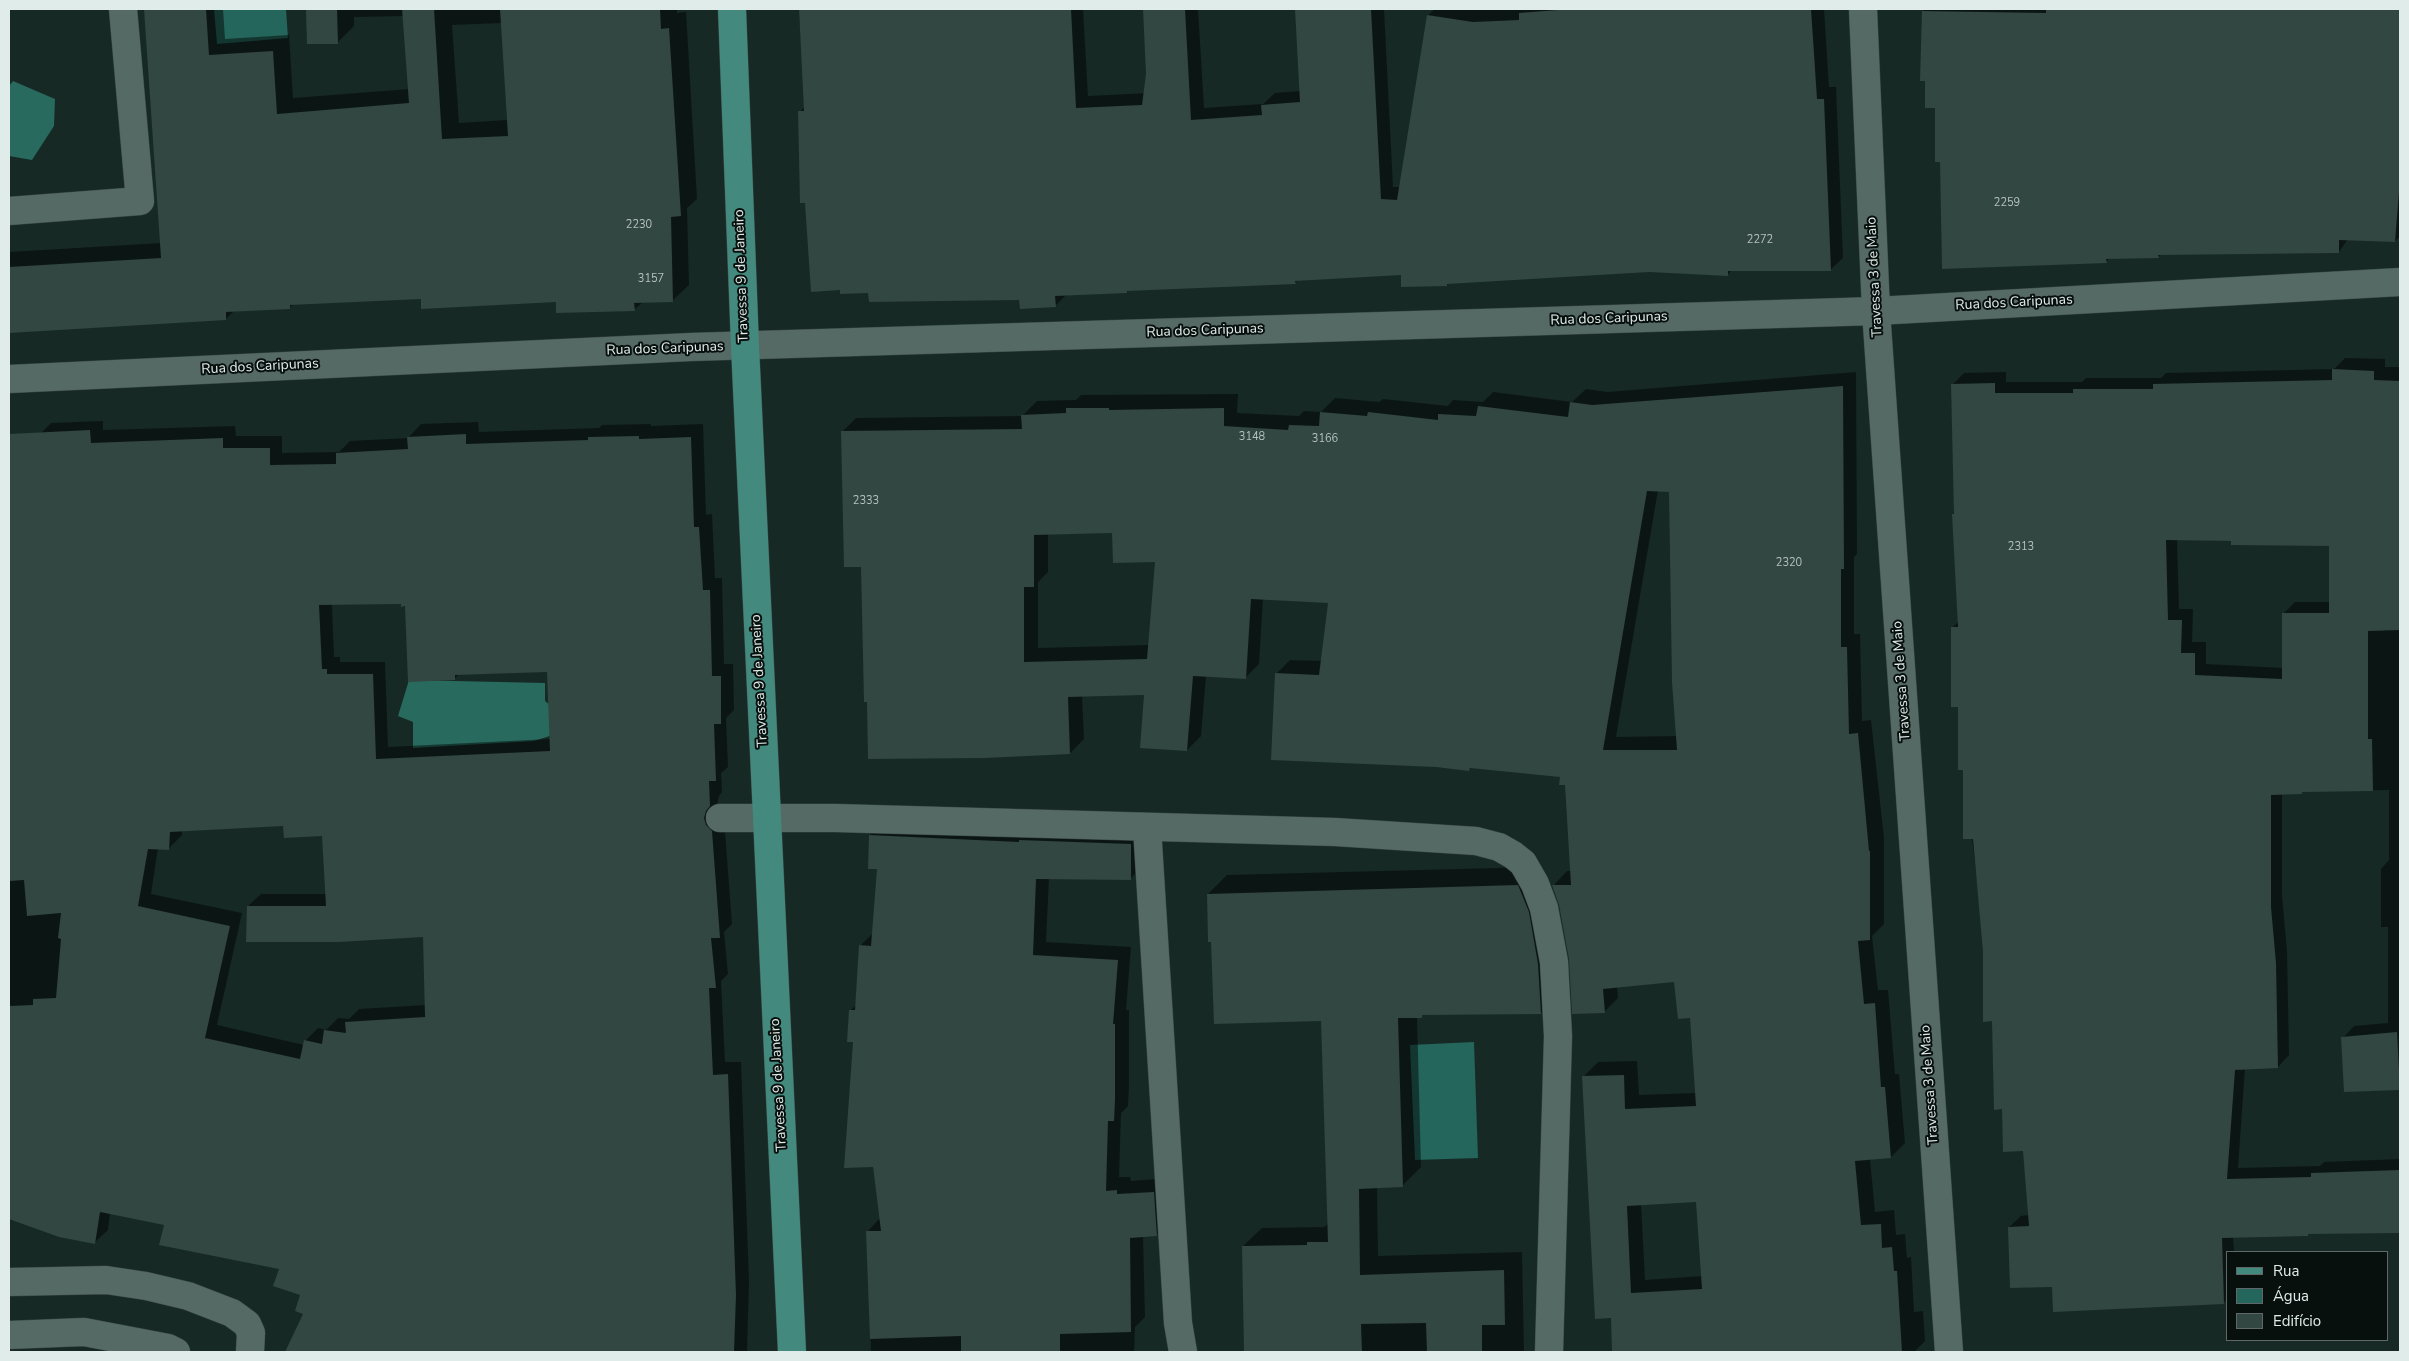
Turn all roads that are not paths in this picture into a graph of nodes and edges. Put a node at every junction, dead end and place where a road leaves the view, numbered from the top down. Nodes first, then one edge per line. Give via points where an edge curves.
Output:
1 (123, 9) edge
2 (732, 9) edge
3 (1863, 9) edge
4 (9, 211) edge
5 (2400, 282) edge
6 (1876, 311) junction
7 (745, 346) junction
8 (9, 379) edge
9 (766, 817) junction
10 (720, 818) dead end
11 (1147, 827) junction
12 (9, 1282) edge
13 (9, 1335) edge
14 (176, 1352) edge
15 (250, 1352) edge
16 (792, 1352) edge
17 (1183, 1352) edge
18 (1549, 1352) edge
19 (1949, 1352) edge

1 - 4 street via 140,201
2 - 7 main road, Travessa 9 de Janeiro
3 - 6 street, Travessa 3 de Maio
5 - 6 street, Rua dos Caripunas
6 - 7 street, Rua dos Caripunas
6 - 19 street, Travessa 3 de Maio
7 - 8 street, Rua dos Caripunas
7 - 9 main road, Travessa 9 de Janeiro
9 - 10 street
9 - 11 street
9 - 16 main road, Travessa 9 de Janeiro
11 - 17 street via 1178,1323
11 - 18 street via 1456,839 1499,847 1523,863 1544,908 1554,962 1558,1036
12 - 15 street via 106,1280 188,1296 232,1313 247,1324 251,1333
13 - 14 street via 84,1332

